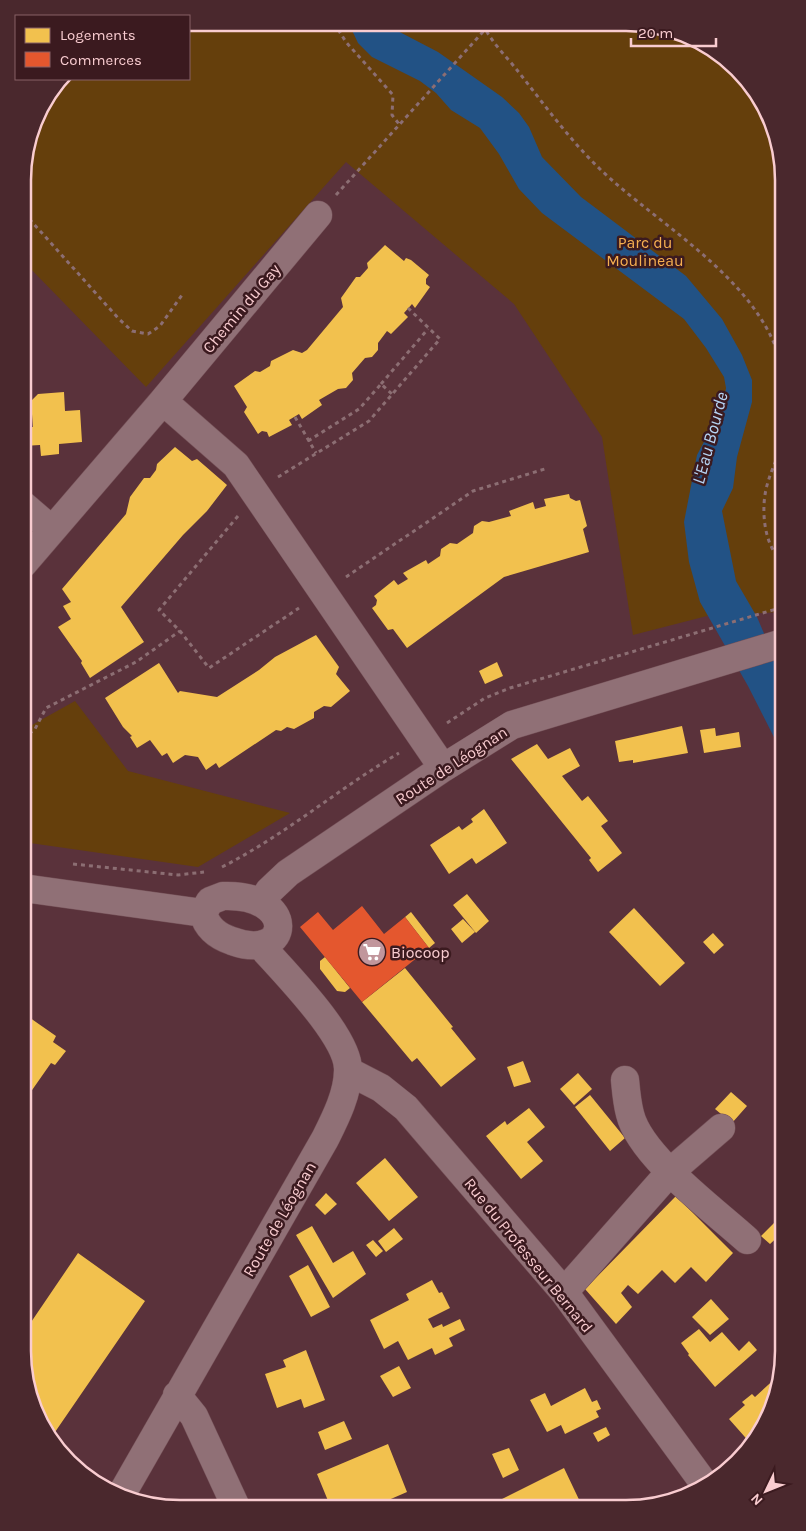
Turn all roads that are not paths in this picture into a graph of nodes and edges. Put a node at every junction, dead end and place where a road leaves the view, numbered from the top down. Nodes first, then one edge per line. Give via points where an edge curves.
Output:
1 (318, 215) road end
2 (163, 401) junction
3 (31, 512) edge
4 (52, 530) junction
5 (31, 555) edge
6 (775, 647) edge
7 (443, 768) junction
8 (31, 889) edge
9 (262, 902) junction
10 (203, 913) junction
11 (262, 946) junction
12 (348, 1071) junction
13 (625, 1080) dead end
14 (721, 1128) dead end
15 (670, 1172) junction
16 (747, 1240) dead end
17 (564, 1292) junction
18 (178, 1396) junction
19 (701, 1479) edge
20 (124, 1489) edge
21 (233, 1500) edge

1 - 2 street, Chemin du Gay
2 - 4 street, Chemin du Gay
2 - 7 street via 236,465 249,503 313,599
3 - 4 street
4 - 5 street, Chemin du Gay
6 - 7 street, Route de Léognan via 512,725
7 - 9 street, Route de Léognan via 288,873
8 - 10 street
9 - 10 street via 224,896 210,901
9 - 11 street via 274,911 278,928 276,936
10 - 11 street via 206,922 219,936
11 - 12 street, Route de Léognan via 332,1029 346,1053
12 - 17 street, Rue du Professeur Bernard via 381,1088 406,1108
12 - 18 street, Route de Léognan via 337,1113 325,1139
13 - 15 street via 630,1116 646,1144
14 - 15 street
15 - 16 street
15 - 17 street
17 - 19 street, Rue du Professeur Bernard
18 - 20 street, Route de Léognan
18 - 21 street via 194,1416

